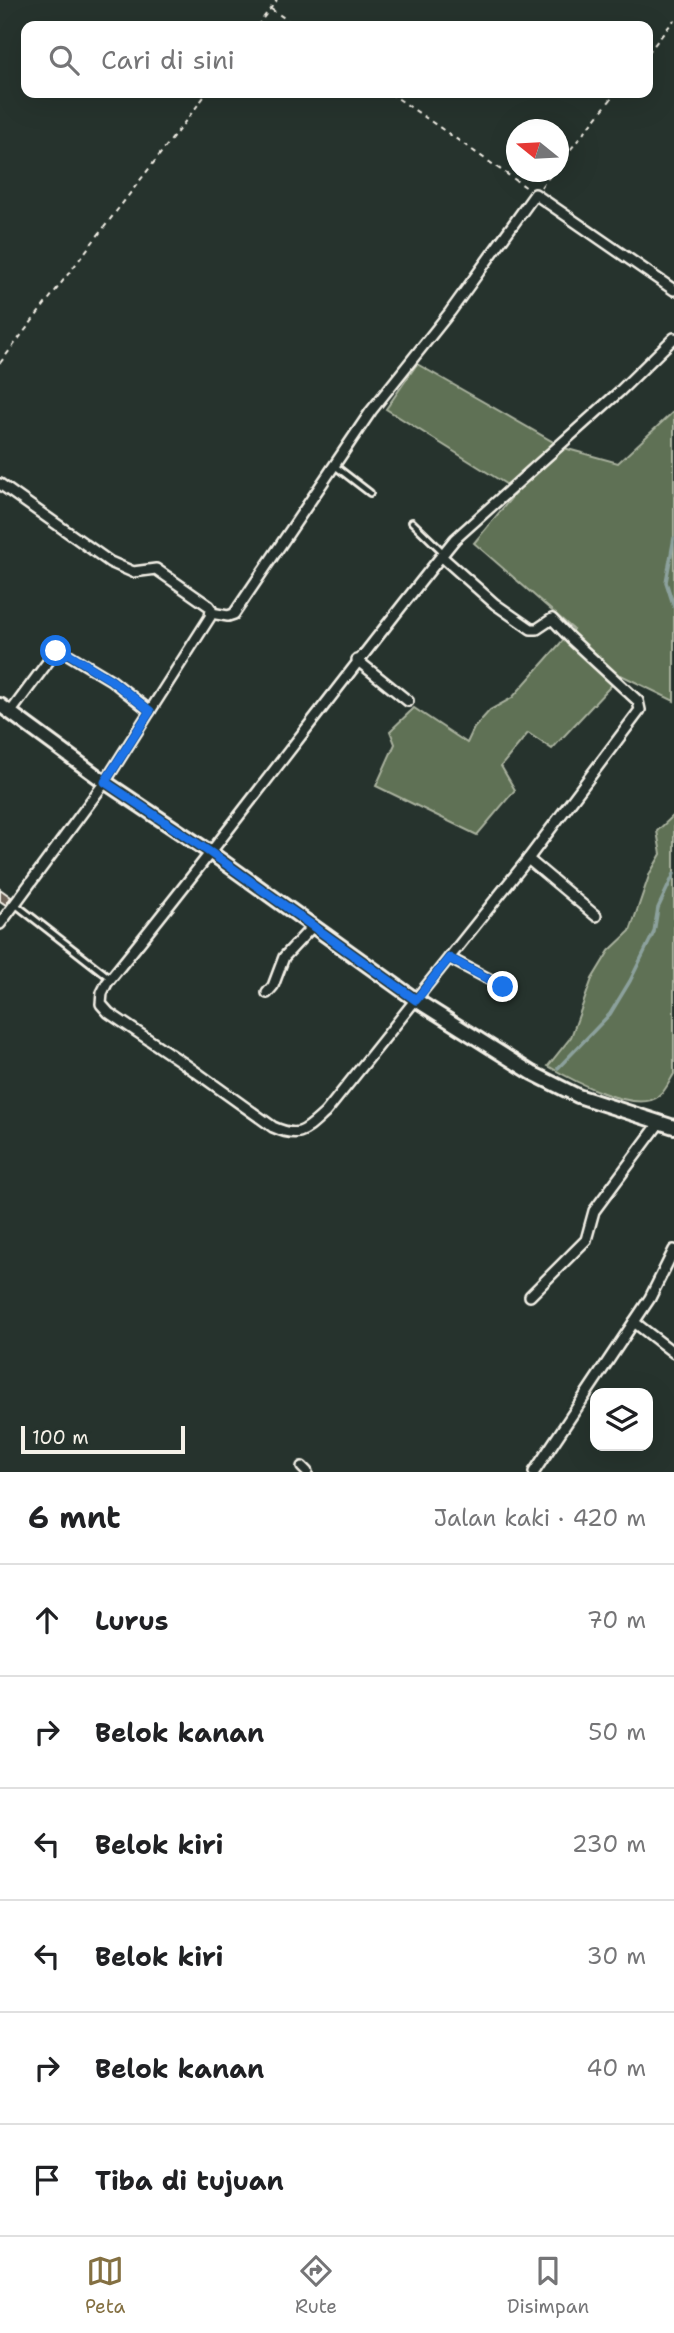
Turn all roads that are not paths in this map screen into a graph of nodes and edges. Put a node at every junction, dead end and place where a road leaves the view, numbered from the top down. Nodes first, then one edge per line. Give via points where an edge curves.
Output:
1 (674, 290) edge
2 (674, 338) edge
3 (334, 465) junction
4 (0, 484) edge
5 (370, 494) dead end
6 (412, 522) dead end
7 (443, 554) junction
8 (211, 613) junction
9 (357, 660) junction
10 (408, 701) dead end
11 (5, 709) edge
12 (150, 711) junction
13 (105, 782) junction
14 (211, 853) junction
15 (528, 859) junction
16 (14, 904) junction
17 (596, 916) dead end
18 (0, 924) edge
19 (312, 927) junction
20 (449, 958) junction
21 (111, 979) junction
22 (503, 987) dead end
23 (267, 993) dead end
24 (416, 1000) junction
25 (660, 1122) junction
26 (674, 1127) edge
27 (674, 1250) edge
28 (530, 1296) dead end
29 (634, 1322) junction
30 (674, 1353) edge
31 (534, 1472) edge

1 - 3 street via 535,194
2 - 7 street via 474,520
3 - 5 lane
3 - 8 street via 234,614
4 - 8 street via 110,562 133,572 160,571 206,604
6 - 7 lane
7 - 9 street
7 - 15 street via 495,604 531,629 556,621 640,706
8 - 12 street
9 - 10 street
9 - 14 street
11 - 12 street via 61,650 111,680
11 - 13 main road
12 - 13 street
13 - 14 main road
13 - 16 street
14 - 19 main road
14 - 21 street
15 - 17 street
15 - 20 street
16 - 18 street
16 - 21 lane
19 - 23 street via 284,957
19 - 24 main road
20 - 22 street
20 - 24 street
21 - 24 street via 101,999 109,1013 273,1127 296,1134 325,1113
24 - 25 main road via 532,1073 578,1096
25 - 26 main road
25 - 28 street via 594,1211 586,1240
27 - 29 street
29 - 30 street
29 - 31 street

